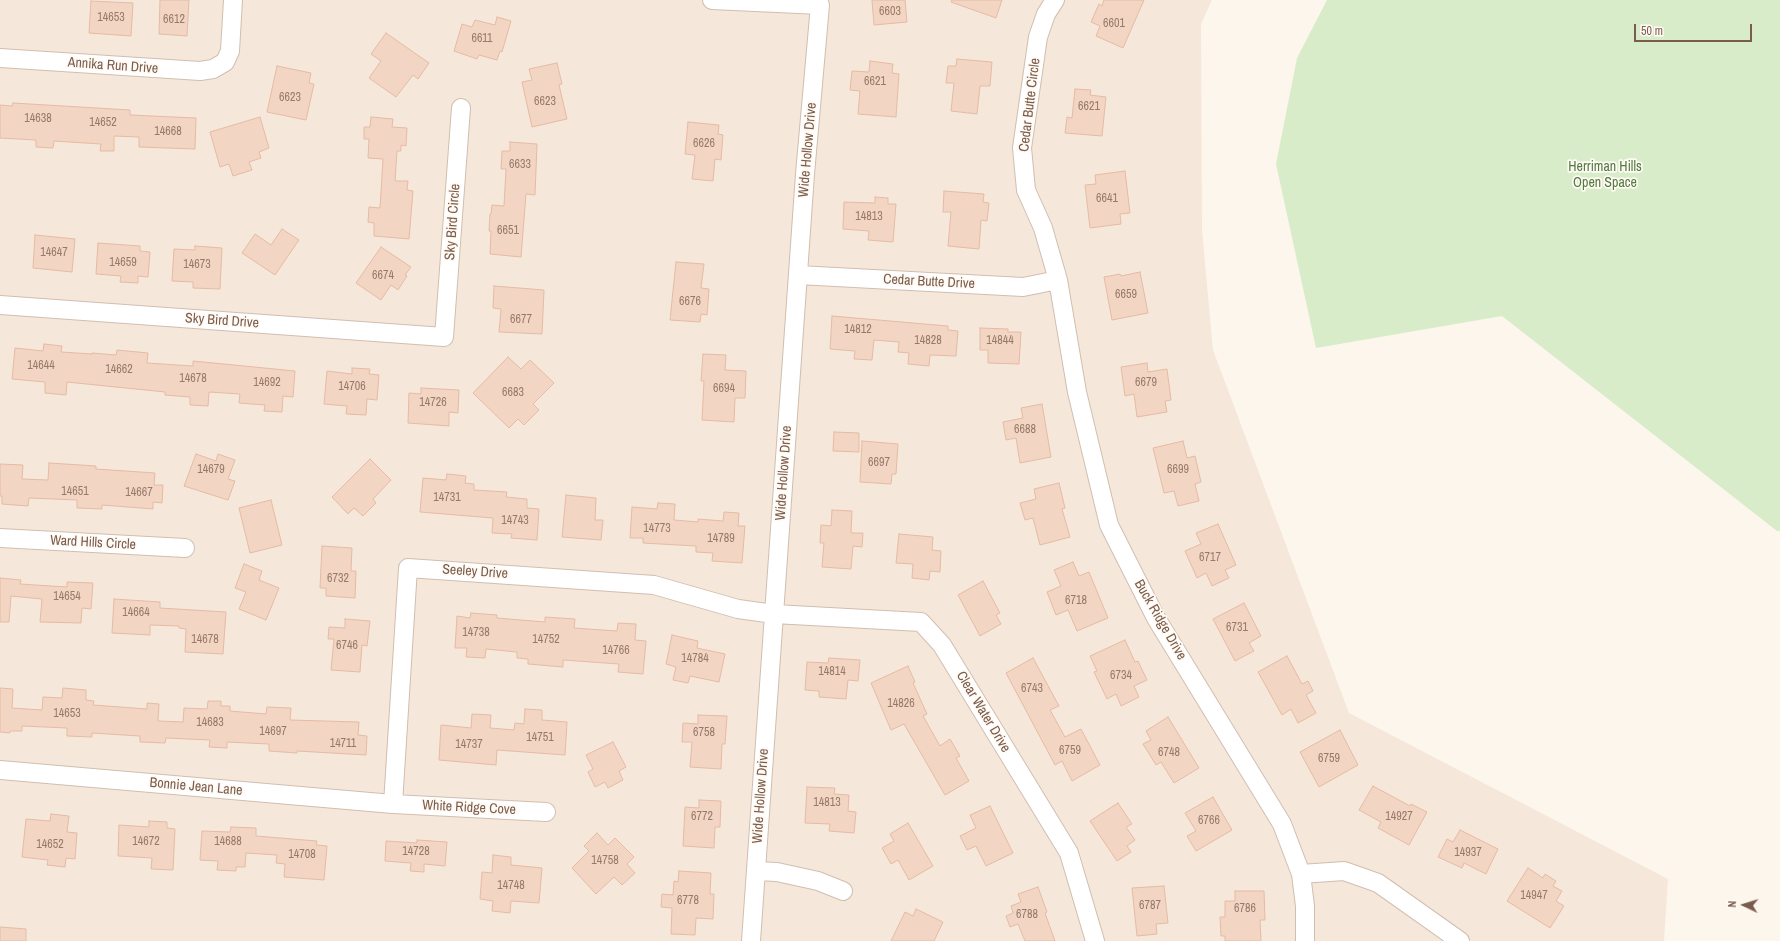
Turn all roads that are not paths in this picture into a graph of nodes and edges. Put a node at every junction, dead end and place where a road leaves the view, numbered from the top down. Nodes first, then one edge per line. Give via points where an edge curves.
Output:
1 (233, 0) edge
2 (712, 0) edge
3 (1055, 0) edge
4 (0, 58) edge
5 (461, 108) dead end
6 (798, 275) junction
7 (1058, 280) junction
8 (0, 305) edge
9 (444, 337) joint
10 (0, 538) edge
11 (185, 548) dead end
12 (774, 614) junction
13 (0, 770) edge
14 (393, 804) junction
15 (546, 812) dead end
16 (756, 871) junction
17 (1301, 874) junction
18 (843, 891) dead end
19 (751, 941) edge
20 (1095, 941) edge
21 (1305, 941) edge
22 (1460, 941) edge

1 - 4 street, Annika Run Drive via 230,51 225,62 213,69 200,71
2 - 6 street, Wide Hollow Drive via 820,5
3 - 7 street, Cedar Butte Circle via 1046,14 1038,37 1022,148 1026,190 1043,228
5 - 9 street, Sky Bird Circle
6 - 7 street, Cedar Butte Drive via 1023,287
6 - 12 street, Wide Hollow Drive
7 - 17 street, Buck Ridge Drive via 1077,392 1109,525 1156,618 1282,824
8 - 9 street, Sky Bird Drive
10 - 11 street, Ward Hills Circle
12 - 14 street, Seeley Drive via 738,609 654,584 408,568
12 - 16 street, Wide Hollow Drive
12 - 20 street, Clear Water Drive via 921,622 942,644 1069,853
13 - 14 street, Bonnie Jean Lane
14 - 15 street, White Ridge Cove
16 - 18 street via 777,872 818,880
16 - 19 street, Wide Hollow Drive
17 - 21 street, Buck Ridge Drive via 1305,906
17 - 22 street via 1344,871 1378,883

